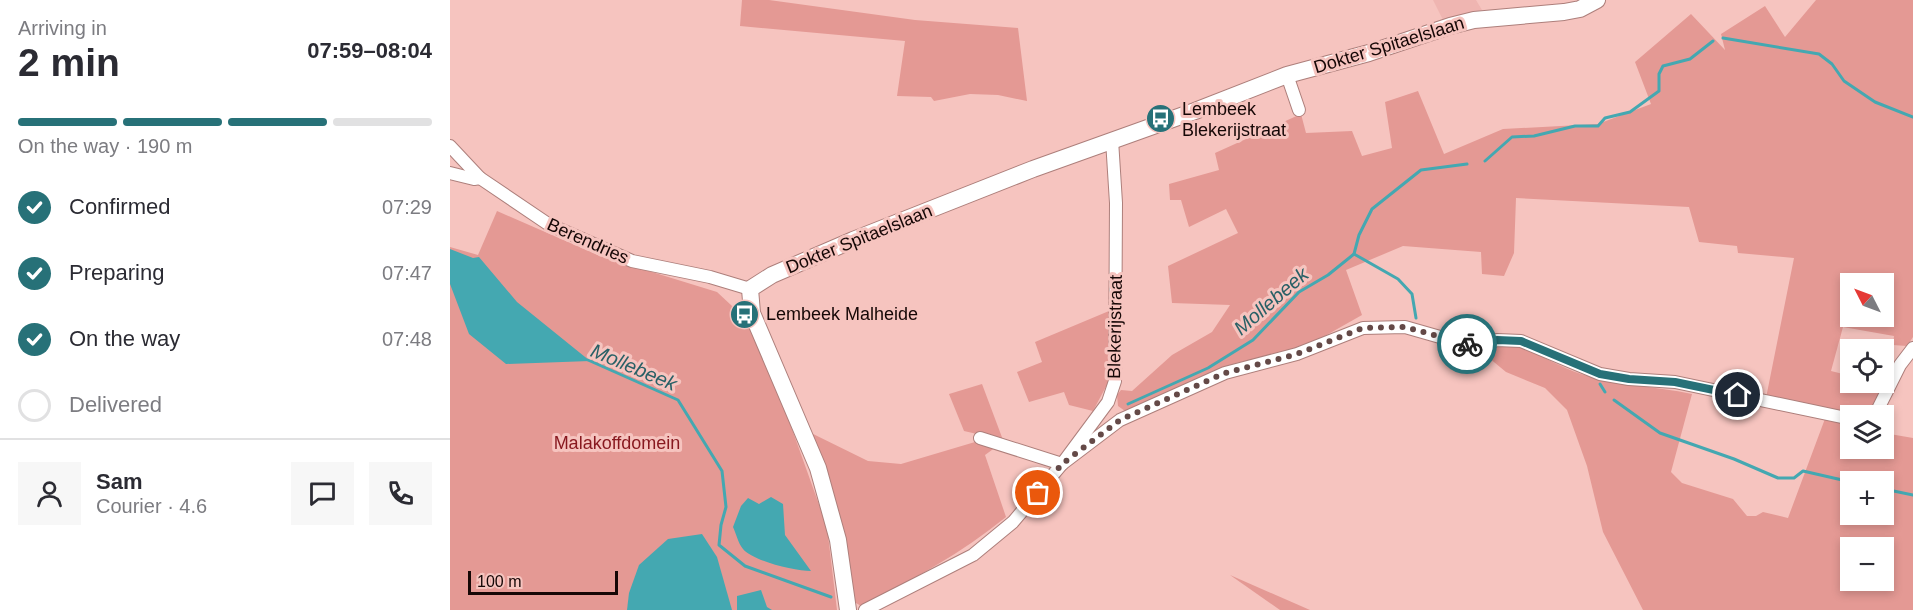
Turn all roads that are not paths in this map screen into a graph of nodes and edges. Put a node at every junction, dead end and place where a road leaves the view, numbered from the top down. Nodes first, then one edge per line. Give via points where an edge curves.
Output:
1 (1597, 0) edge
2 (1287, 75) junction
3 (1299, 110) dead end
4 (1112, 140) junction
5 (450, 146) edge
6 (450, 173) edge
7 (480, 178) junction
8 (756, 285) junction
9 (1913, 348) edge
10 (1108, 402) junction
11 (1880, 405) edge
12 (1840, 417) edge
13 (1120, 420) junction
14 (980, 438) dead end
15 (1062, 464) junction
16 (848, 610) edge
17 (866, 610) edge

1 - 2 street, Dokter Spitaelslaan via 1564,12 1474,20
2 - 3 street
2 - 4 street, Dokter Spitaelslaan
4 - 8 street, Dokter Spitaelslaan via 854,240
4 - 10 street, Blekerijstraat via 1116,203 1115,381
5 - 7 street, Berendries
6 - 7 street
7 - 8 street, Berendries via 548,224 632,261
8 - 16 street via 752,313 818,468 832,515
9 - 11 street
10 - 13 street via 1111,414
10 - 15 street, Blekerijstraat
12 - 13 street via 1675,382 1600,374 1521,341 1497,340 1475,347 1405,327 1363,328 1297,354 1225,373
13 - 15 street
14 - 15 street
15 - 17 street, Blekerijstraat via 1014,522 973,555

